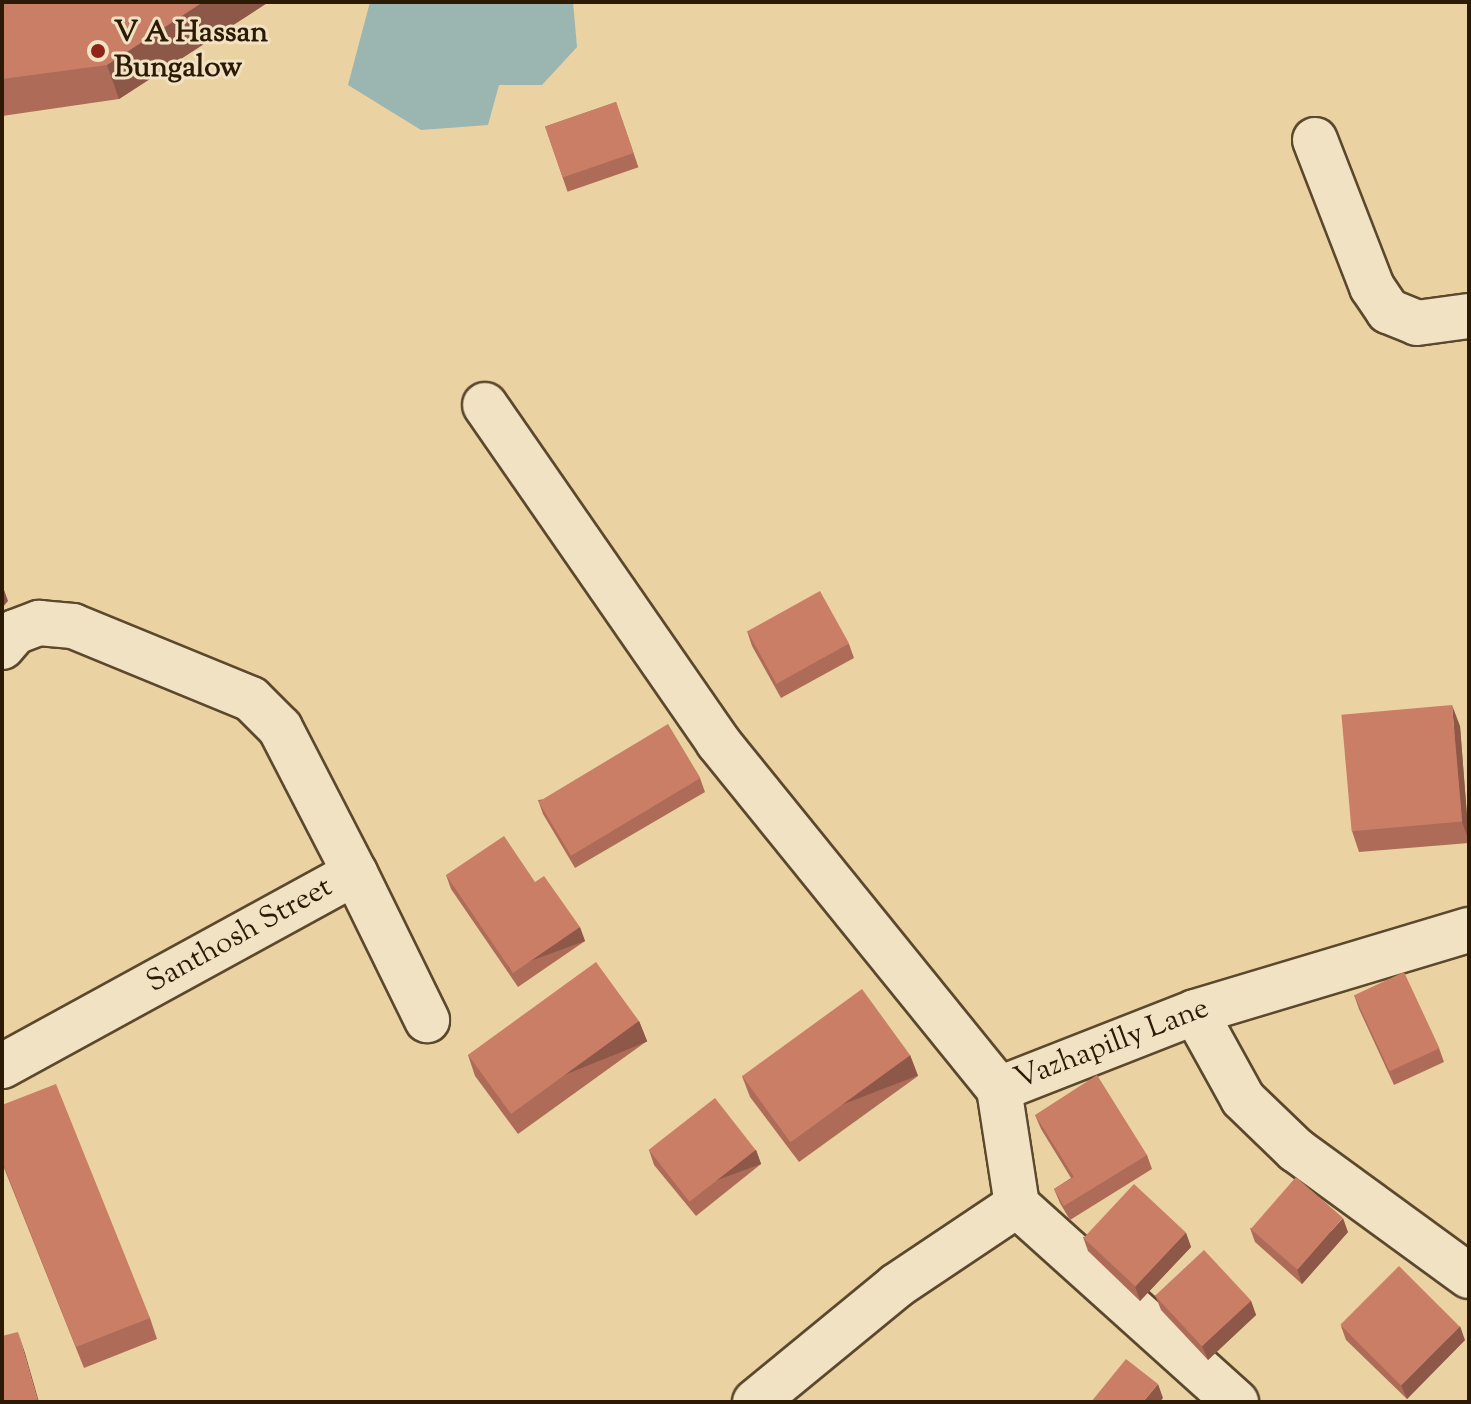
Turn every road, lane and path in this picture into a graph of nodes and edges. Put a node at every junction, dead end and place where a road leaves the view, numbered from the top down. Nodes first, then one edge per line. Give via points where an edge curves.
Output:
1 (1315, 140) dead end
2 (1469, 316) edge
3 (485, 405) dead end
4 (2, 647) edge
5 (355, 873) junction
6 (1469, 930) edge
7 (1195, 1012) junction
8 (427, 1020) dead end
9 (2, 1066) edge
10 (999, 1089) junction
11 (1017, 1205) junction
12 (1469, 1276) edge
13 (755, 1402) edge
14 (1236, 1402) edge

1 - 2 street via 1372,287 1388,311 1417,323
3 - 10 street via 718,742
4 - 5 street, Santhosh Street via 15,632 39,623 73,626 251,699 280,728
5 - 8 street
5 - 9 street, Santhosh Street
6 - 7 street, Vazhapilly Lane
7 - 10 street, Vazhapilly Lane
7 - 12 street via 1243,1099 1296,1150
10 - 11 street, Vazhapilly Lane
11 - 13 street via 896,1286
11 - 14 street

